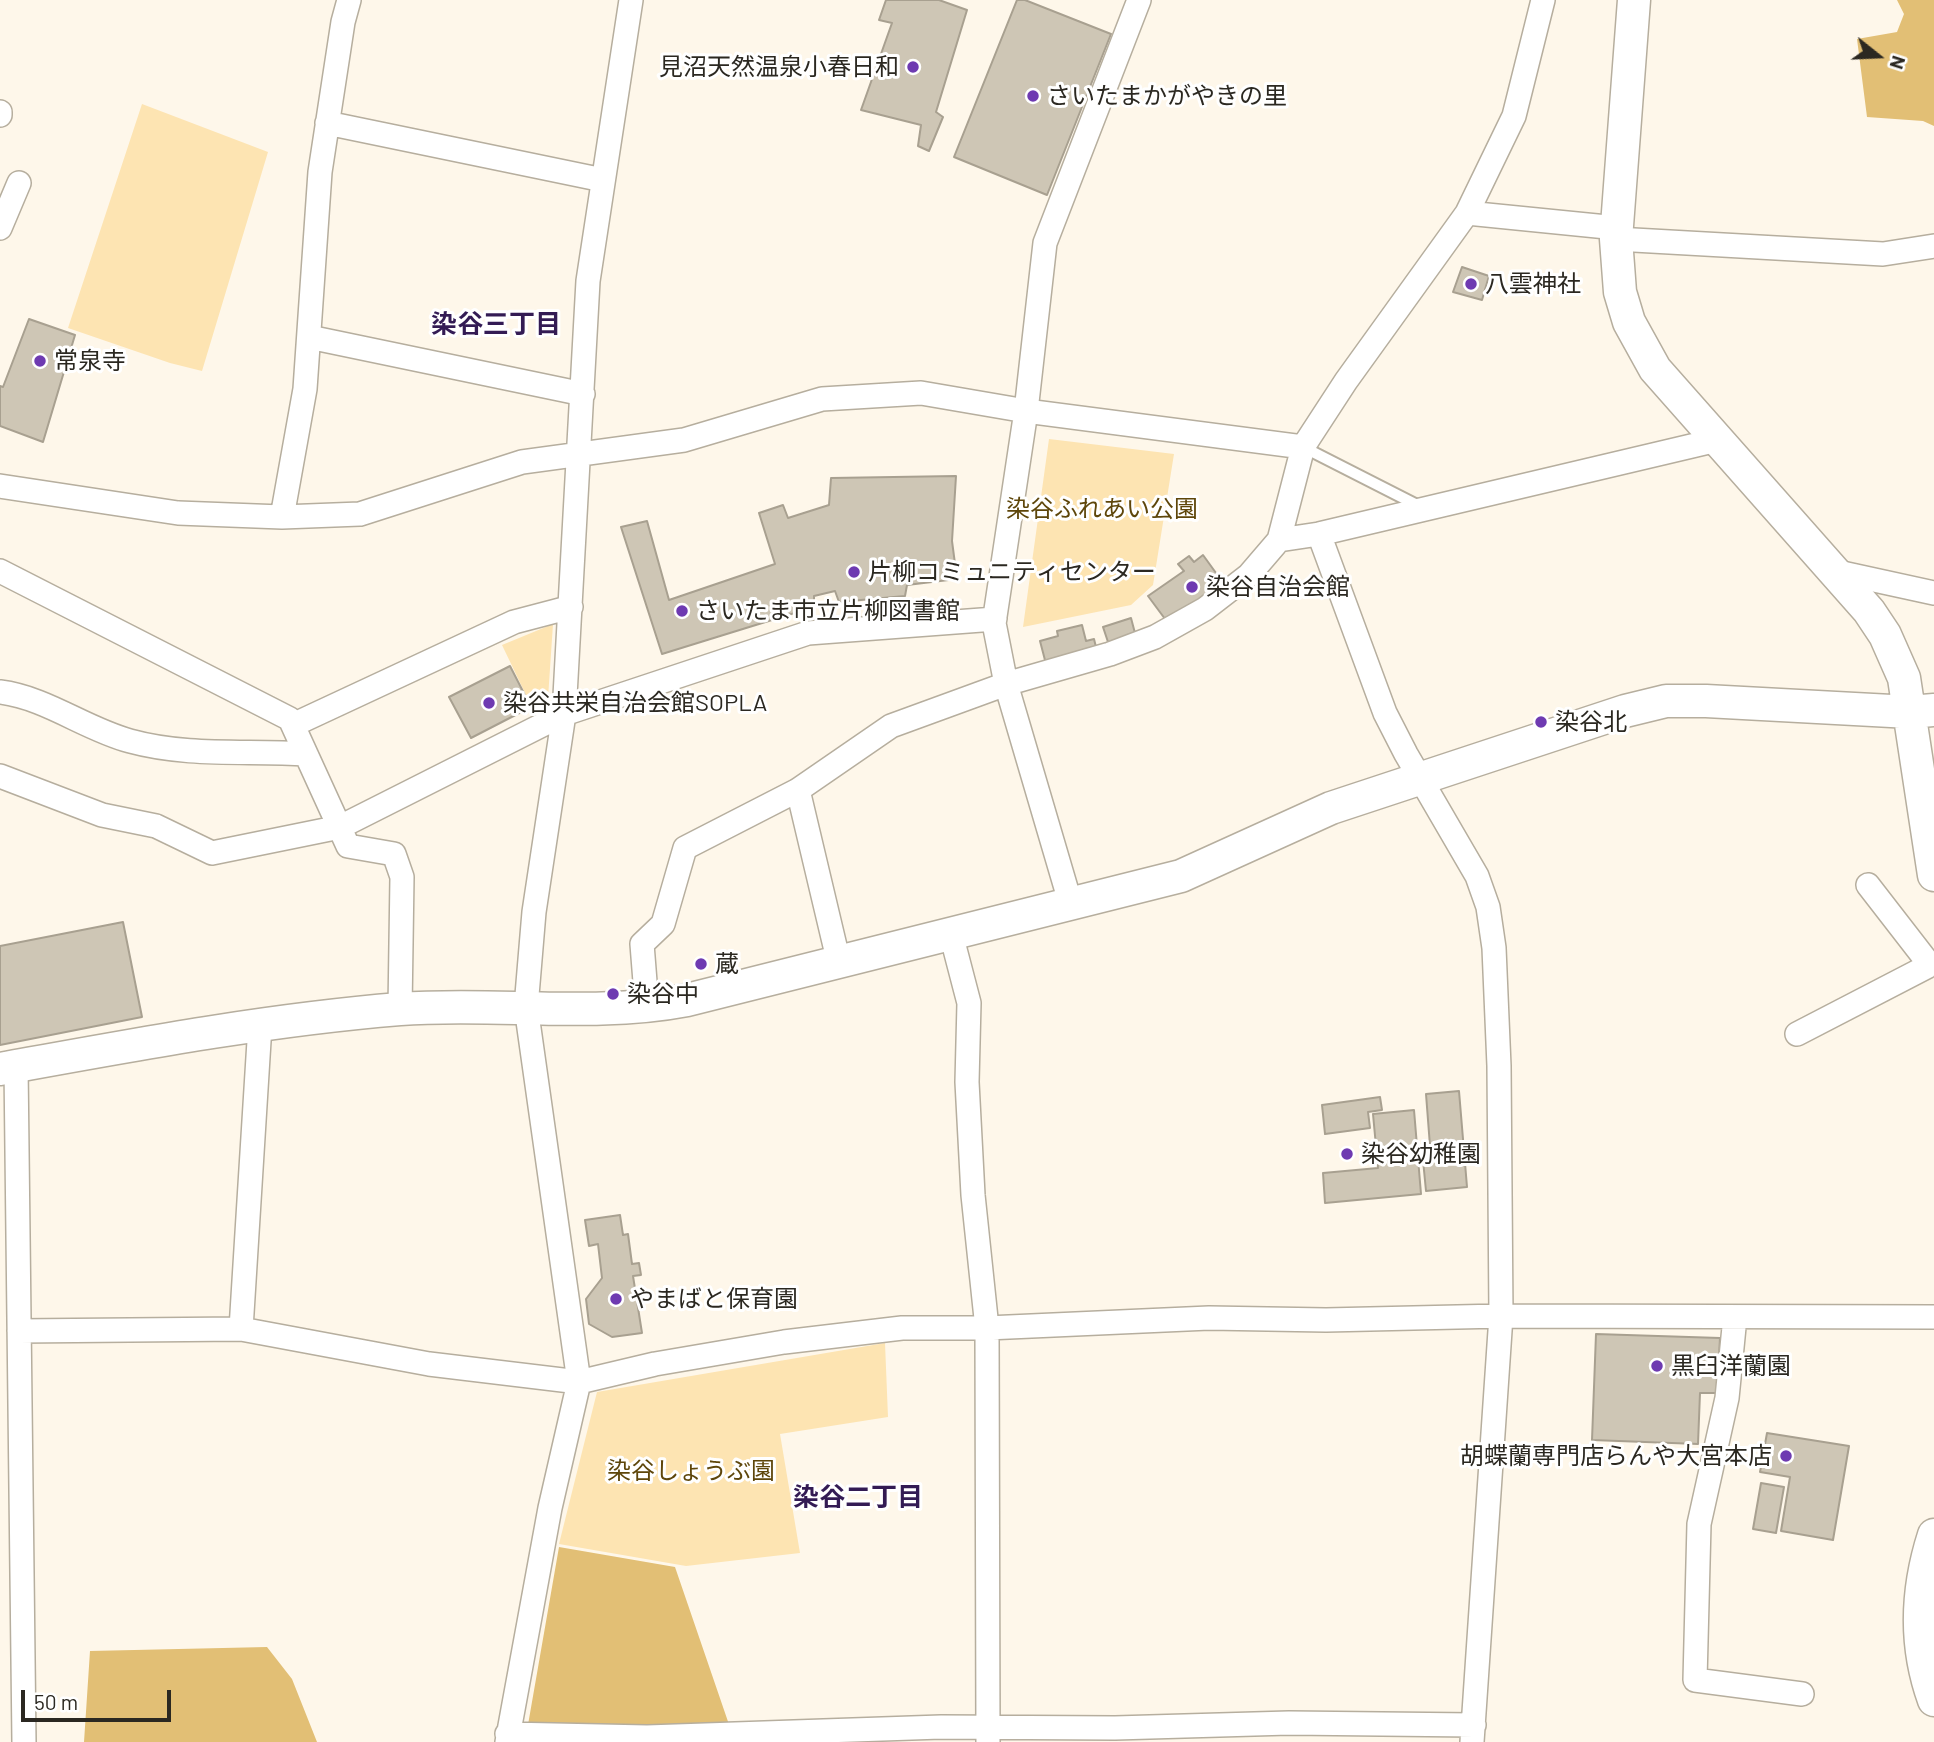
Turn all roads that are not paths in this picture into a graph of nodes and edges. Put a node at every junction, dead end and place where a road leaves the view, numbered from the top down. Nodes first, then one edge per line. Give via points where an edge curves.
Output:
1 (349, 0) edge
2 (631, 0) edge
3 (1139, 0) edge
4 (1543, 0) edge
5 (1634, 0) edge
6 (327, 123) junction
7 (603, 180) junction
8 (19, 183) dead end
9 (1467, 213) junction
10 (0, 228) edge
11 (1617, 233) junction
12 (1934, 246) edge
13 (309, 337) junction
14 (583, 394) junction
15 (1026, 411) junction
16 (1717, 440) junction
17 (1303, 447) junction
18 (580, 453) junction
19 (0, 486) edge
20 (1425, 509) junction
21 (282, 517) junction
22 (1319, 534) junction
23 (1279, 540) junction
24 (0, 571) edge
25 (1832, 571) junction
26 (1934, 593) edge
27 (571, 607) junction
28 (995, 619) junction
29 (1006, 684) junction
30 (0, 692) edge
31 (1922, 711) edge
32 (564, 714) junction
33 (293, 725) junction
34 (306, 754) junction
35 (0, 776) edge
36 (1421, 778) junction
37 (798, 790) junction
38 (340, 827) junction
39 (1934, 875) edge
40 (1868, 885) dead end
41 (1071, 905) junction
42 (951, 934) junction
43 (839, 963) junction
44 (1932, 964) edge
45 (526, 1007) junction
46 (647, 1007) junction
47 (400, 1009) junction
48 (260, 1025) junction
49 (1797, 1034) dead end
50 (8, 1067) edge
51 (1501, 1316) junction
52 (1735, 1317) junction
53 (1934, 1317) edge
54 (987, 1328) junction
55 (241, 1329) junction
56 (19, 1331) junction
57 (579, 1382) junction
58 (1934, 1535) edge
59 (1802, 1694) dead end
60 (1934, 1700) edge
61 (1473, 1733) edge
62 (988, 1734) edge
63 (507, 1738) edge
64 (24, 1742) edge

1 - 6 street
2 - 7 street
3 - 15 street via 1045,243
4 - 9 street via 1514,116
5 - 11 street
6 - 7 street
6 - 13 street
7 - 14 street via 588,281
8 - 10 street
9 - 11 street
9 - 17 street
11 - 12 street via 1883,254
11 - 16 street via 1620,292 1640,345
13 - 14 street
13 - 21 street via 305,389
14 - 18 street
15 - 17 street
15 - 18 street via 921,393 822,399 684,440
15 - 28 street
16 - 20 street
16 - 25 street
17 - 20 lane
17 - 23 street
18 - 21 street via 522,462 360,514
18 - 27 street
19 - 21 street via 178,513
20 - 22 street
22 - 23 street
22 - 36 street via 1385,713
23 - 29 street via 1249,575 1205,609 1155,637
24 - 33 street via 182,662 290,719
25 - 26 street
25 - 31 street via 1885,635
27 - 32 street
27 - 33 street via 514,622
28 - 29 street
28 - 32 street via 808,633
29 - 37 street via 891,726
29 - 41 street
30 - 34 street via 41,702 130,741 212,753
31 - 36 street via 1666,702 1625,711
31 - 39 street
32 - 38 street
32 - 45 street via 534,912
33 - 34 street
34 - 38 street
35 - 38 street via 102,815 156,826 212,853
36 - 41 street via 1331,808 1181,876
36 - 51 street via 1477,876 1488,907 1499,1066
37 - 43 street
37 - 46 street via 685,848 663,924 642,944
38 - 47 street via 348,846 394,854 402,877
40 - 44 street
41 - 42 street
42 - 43 street
42 - 54 street via 969,1003 967,1082 973,1195
43 - 46 street
44 - 49 street
45 - 46 street
45 - 47 street
45 - 57 street
47 - 48 street
48 - 50 street
48 - 55 street
50 - 56 street
51 - 52 street
51 - 54 street via 1326,1321 1209,1318
51 - 61 street
52 - 53 street
52 - 59 street via 1727,1398 1699,1524 1695,1680
54 - 57 street via 850,1333 655,1364
54 - 62 street
55 - 56 street
55 - 57 street via 429,1364
56 - 64 street
57 - 63 street
58 - 60 street via 1918,1604 1922,1663
61 - 62 street via 1289,1723
62 - 63 street

